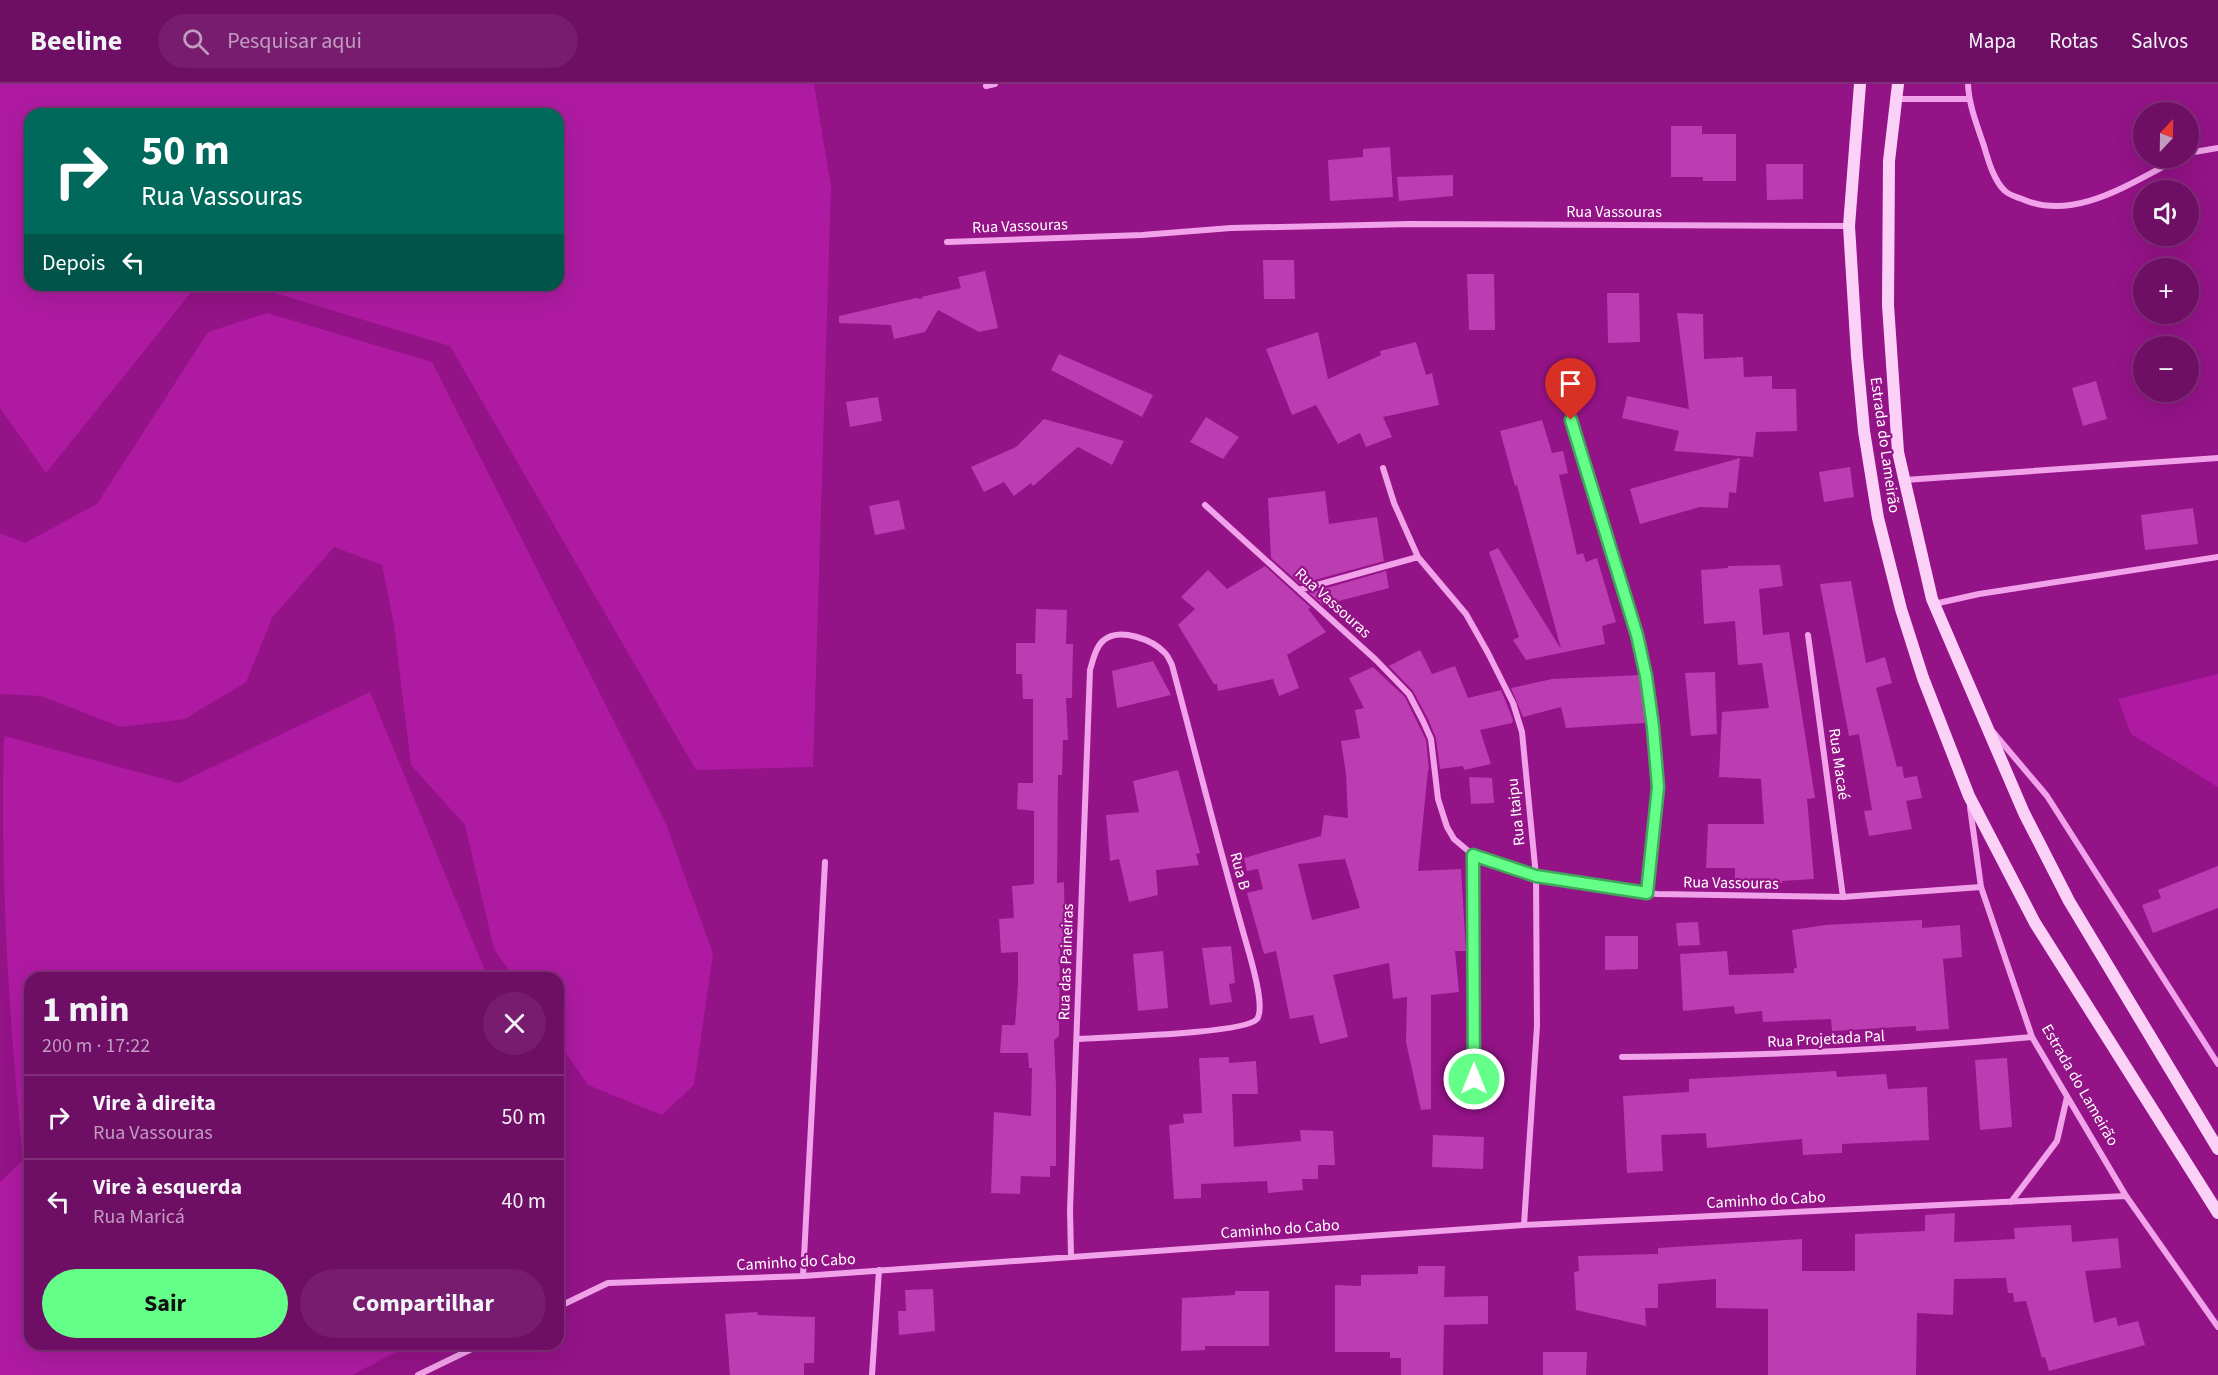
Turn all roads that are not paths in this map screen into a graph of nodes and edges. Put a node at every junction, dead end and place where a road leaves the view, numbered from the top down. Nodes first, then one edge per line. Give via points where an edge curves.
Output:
1 (994, 84) edge
2 (1860, 84) edge
3 (1898, 84) edge
4 (1968, 84) edge
5 (986, 86) dead end
6 (1896, 99) junction
7 (1968, 99) junction
8 (2218, 148) edge
9 (2199, 151) edge
10 (2161, 168) edge
11 (1850, 226) junction
12 (947, 242) dead end
13 (1565, 399) dead end
14 (2218, 458) edge
15 (1383, 468) dead end
16 (1904, 480) junction
17 (1205, 506) dead end
18 (1418, 557) junction
19 (2218, 557) edge
20 (1299, 590) junction
21 (1934, 604) junction
22 (1808, 634) dead end
23 (1090, 670) joint
24 (1984, 722) junction
25 (1969, 796) junction
26 (1473, 855) junction
27 (825, 862) dead end
28 (1536, 876) junction
29 (1981, 887) junction
30 (1647, 893) junction
31 (1843, 897) junction
32 (2032, 1037) junction
33 (1077, 1039) junction
34 (1622, 1057) dead end
35 (2218, 1064) edge
36 (1474, 1079) dead end
37 (2067, 1097) junction
38 (2218, 1149) edge
39 (2126, 1196) junction
40 (2011, 1202) junction
41 (2218, 1213) edge
42 (1524, 1225) junction
43 (1071, 1256) junction
44 (879, 1270) junction
45 (803, 1276) junction
46 (564, 1304) edge
47 (2218, 1327) edge
48 (470, 1350) edge
49 (418, 1375) edge
50 (872, 1375) edge

1 - 5 street
2 - 11 main road, Estrada do Lameirão
3 - 6 main road, Estrada do Lameirão
4 - 7 street
6 - 7 street
6 - 16 main road, Estrada do Lameirão via 1889,161 1888,294 1898,452
7 - 10 street via 1998,180 2006,192 2034,205 2085,203
8 - 9 street
11 - 12 street, Rua Vassouras via 1410,224
11 - 25 main road, Estrada do Lameirão via 1864,431 1878,518 1923,678
13 - 30 street via 1646,676 1658,787
14 - 16 street
15 - 18 street, Rua Itaipu
16 - 21 main road, Estrada do Lameirão
17 - 20 street, Rua Vassouras
18 - 20 street
18 - 28 street, Rua Itaipu via 1466,615 1513,703 1522,732
19 - 21 street
20 - 26 street, Rua Vassouras via 1409,694 1431,739 1438,799 1448,827 1454,839
21 - 24 main road, Estrada do Lameirão
22 - 31 street, Rua Macaé
23 - 33 street, Rua das Paineiras
23 - 33 street, Rua B via 1097,649 1115,635 1131,635 1155,645 1172,665 1257,980 1259,1014 1250,1024 1223,1030
24 - 35 street, Estrada do Lameirão via 2047,796
24 - 38 main road, Estrada do Lameirão via 2069,901
25 - 29 street, Estrada do Lameirão
25 - 41 main road, Estrada do Lameirão via 2035,923
26 - 28 street, Rua Vassouras
26 - 36 street
27 - 45 street
28 - 30 street, Rua Vassouras
28 - 42 street, Rua Itaipu via 1538,1026
29 - 31 street, Rua Vassouras
29 - 32 street, Estrada do Lameirão
30 - 31 street, Rua Vassouras
32 - 34 street, Rua Projetada Pal via 1754,1056
32 - 37 street, Estrada do Lameirão
33 - 43 street, Rua das Paineiras
37 - 39 street, Estrada do Lameirão
37 - 40 street via 2057,1141
39 - 40 street, Caminho do Cabo
39 - 47 street, Estrada do Lameirão
40 - 42 street, Caminho do Cabo
42 - 43 street, Caminho do Cabo
43 - 44 street, Caminho do Cabo
44 - 45 street, Caminho do Cabo
44 - 50 street
45 - 46 street, Caminho do Cabo via 608,1283
48 - 49 street

